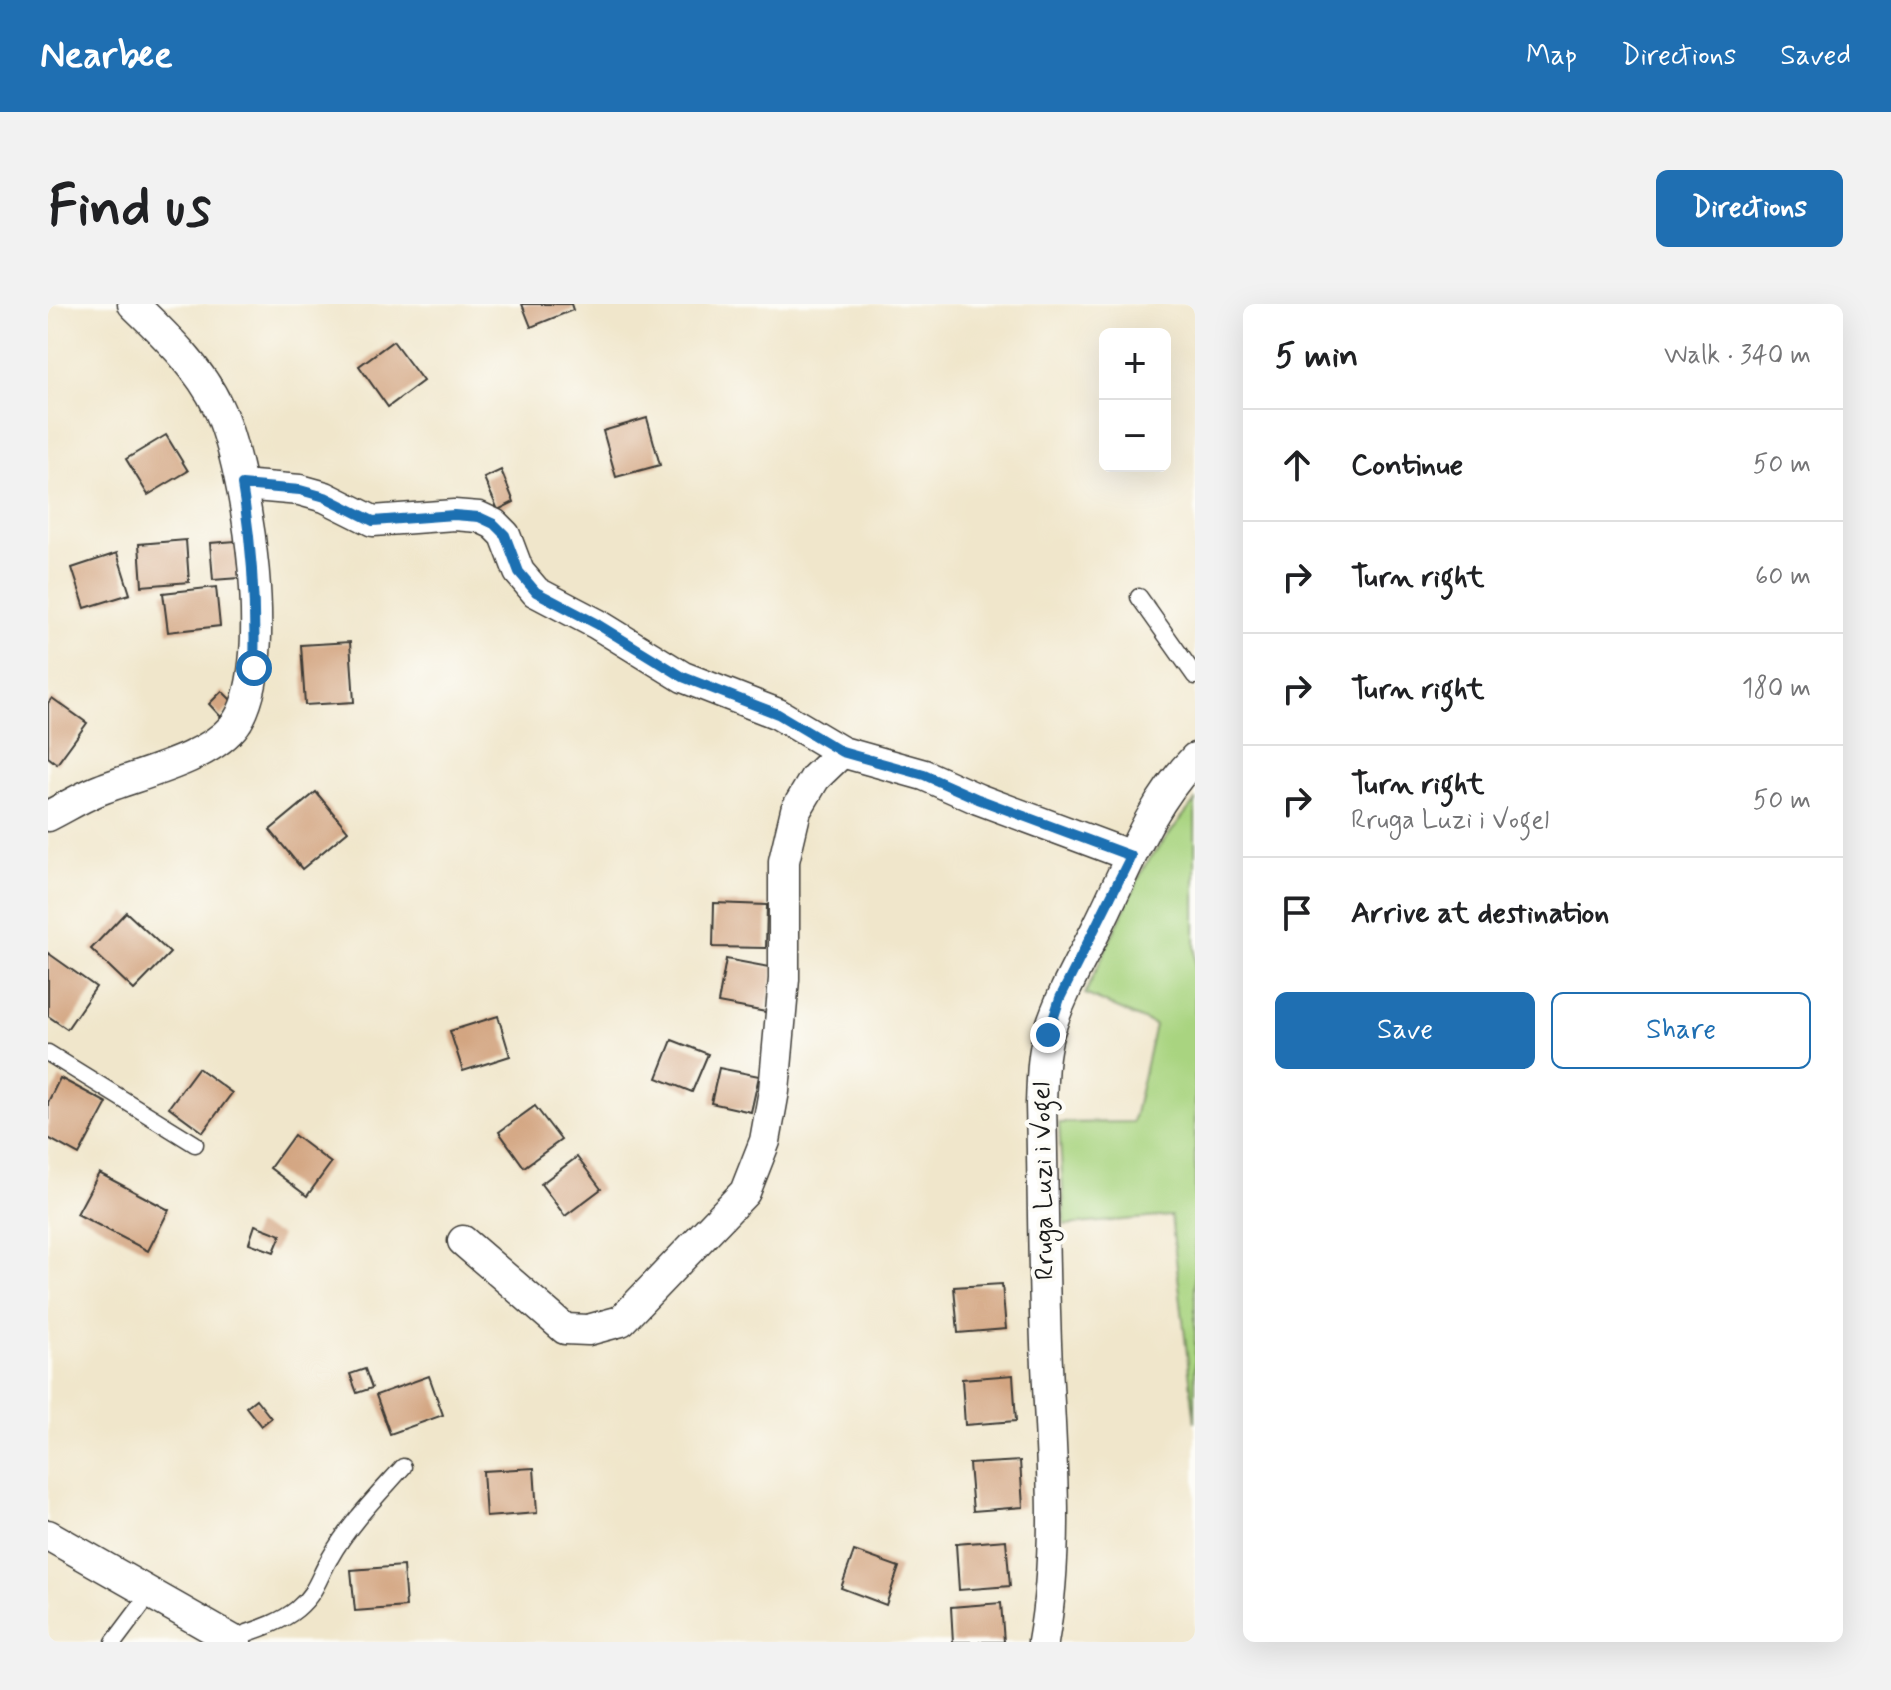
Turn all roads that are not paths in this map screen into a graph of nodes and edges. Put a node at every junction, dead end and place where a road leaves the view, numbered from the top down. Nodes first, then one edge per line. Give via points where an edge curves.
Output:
1 (133, 304) edge
2 (242, 485) junction
3 (1139, 597) dead end
4 (1195, 676) edge
5 (842, 752) junction
6 (1195, 758) edge
7 (48, 816) edge
8 (1131, 856) junction
9 (48, 1053) edge
10 (195, 1144) dead end
11 (463, 1241) dead end
12 (403, 1467) dead end
13 (48, 1535) edge
14 (150, 1594) junction
15 (233, 1640) edge
16 (114, 1642) edge
17 (1043, 1642) edge

1 - 2 street via 217,403
2 - 5 street via 300,490 373,521 479,517 505,535 519,572 536,592 683,677 778,714
2 - 7 street via 256,612 254,668 248,699 235,725 196,753
3 - 4 lane
5 - 8 street via 924,775
5 - 11 street via 815,778 796,810 784,861 784,979 774,1091 765,1141 745,1192 621,1321 588,1330 565,1329
6 - 8 street, Rruga Luzi i Vogel via 1173,780
8 - 17 street, Rruga Luzi i Vogel via 1060,998 1042,1068 1054,1544
9 - 10 lane
12 - 15 lane via 356,1520 329,1559 317,1589 295,1611
13 - 14 street
14 - 15 street
14 - 16 lane

